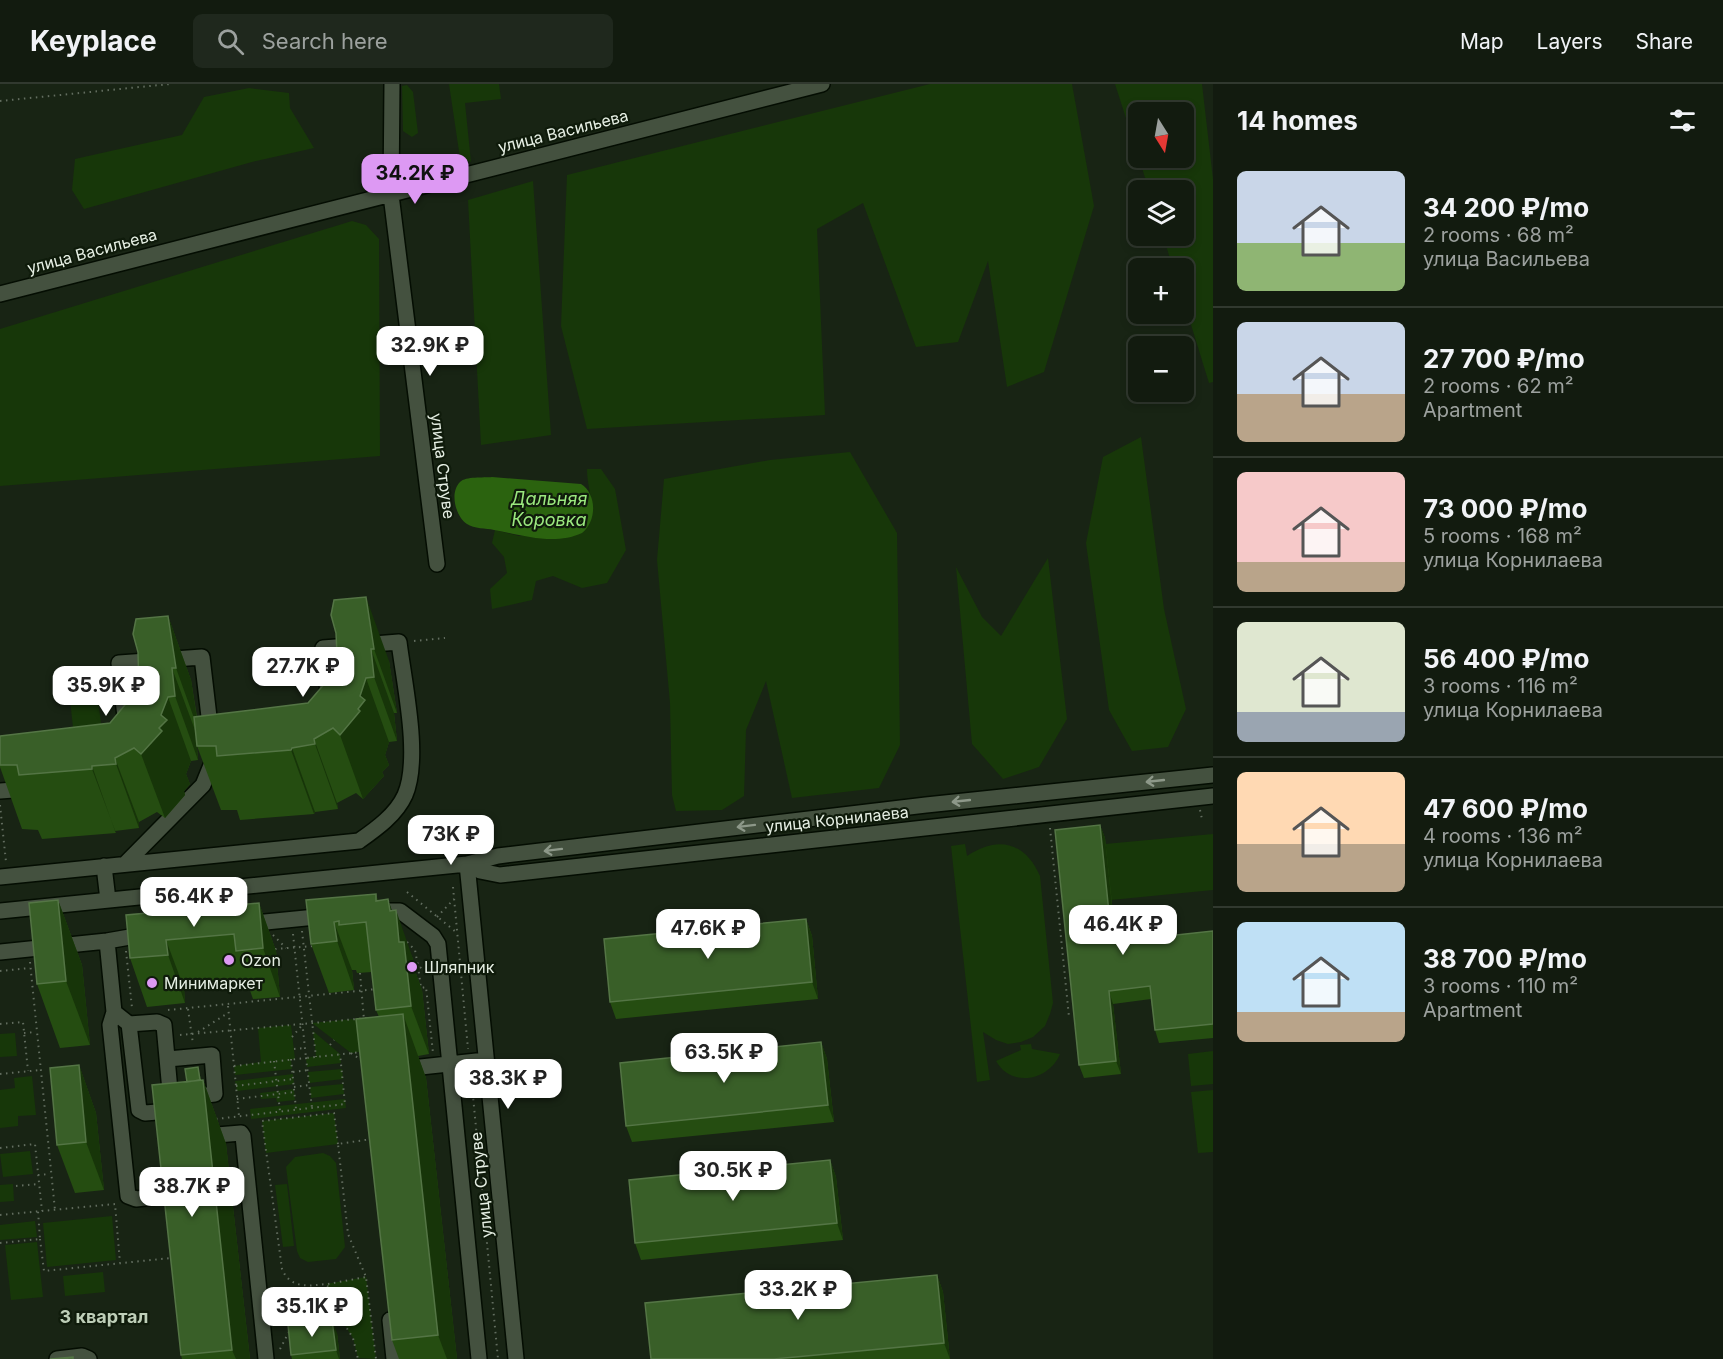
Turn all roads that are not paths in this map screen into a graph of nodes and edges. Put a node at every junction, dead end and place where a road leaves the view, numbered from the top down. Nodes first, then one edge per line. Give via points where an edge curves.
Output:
1 (392, 84) edge
2 (822, 84) edge
3 (391, 195) junction
4 (0, 294) edge
5 (437, 564) dead end
6 (330, 714) edge
7 (128, 744) edge
8 (1213, 775) edge
9 (44, 787) edge
10 (0, 791) edge
11 (1213, 796) edge
12 (124, 864) junction
13 (467, 864) junction
14 (105, 866) junction
15 (4, 877) edge
16 (108, 900) junction
17 (0, 911) edge
18 (360, 913) edge
19 (337, 915) edge
20 (232, 925) edge
21 (165, 932) edge
22 (107, 941) junction
23 (0, 952) edge
24 (121, 1017) junction
25 (168, 1059) junction
26 (486, 1060) junction
27 (442, 1065) junction
28 (391, 1071) edge
29 (170, 1104) junction
30 (172, 1132) edge
31 (193, 1138) edge
32 (174, 1195) edge
33 (388, 1301) edge
34 (272, 1355) edge
35 (57, 1359) edge
36 (89, 1359) edge
37 (394, 1359) edge
38 (479, 1359) edge
39 (516, 1359) edge

1 - 3 street, улица Струве
2 - 3 street, улица Васильева
3 - 4 street, улица Васильева
3 - 5 street, улица Струве
6 - 12 street via 323,648 399,642 411,768 404,796 377,828 359,841
7 - 12 street via 119,663 202,657 216,772
8 -> 13 street, улица Корнилаева via 915,806 498,856
9 - 10 street
11 - 13 street, улица Корнилаева via 500,875
12 - 14 street
13 - 16 street, улица Корнилаева
13 - 26 street, улица Струве
14 - 15 street
14 - 16 street
16 - 17 street, улица Корнилаева
18 - 27 street via 400,911 438,944
19 - 20 street
21 - 22 street
22 - 23 street
22 - 24 street
24 - 25 street via 161,1022
24 - 29 street via 139,1110 145,1113
24 - 32 street via 110,1025 128,1196 136,1199
25 - 29 street
25 - 29 street via 212,1055 215,1094
26 - 27 street
26 - 39 street, улица Струве
27 - 28 street
27 - 38 street
29 - 30 street
31 - 34 street via 236,1133 243,1136
33 - 37 street
35 - 36 street

